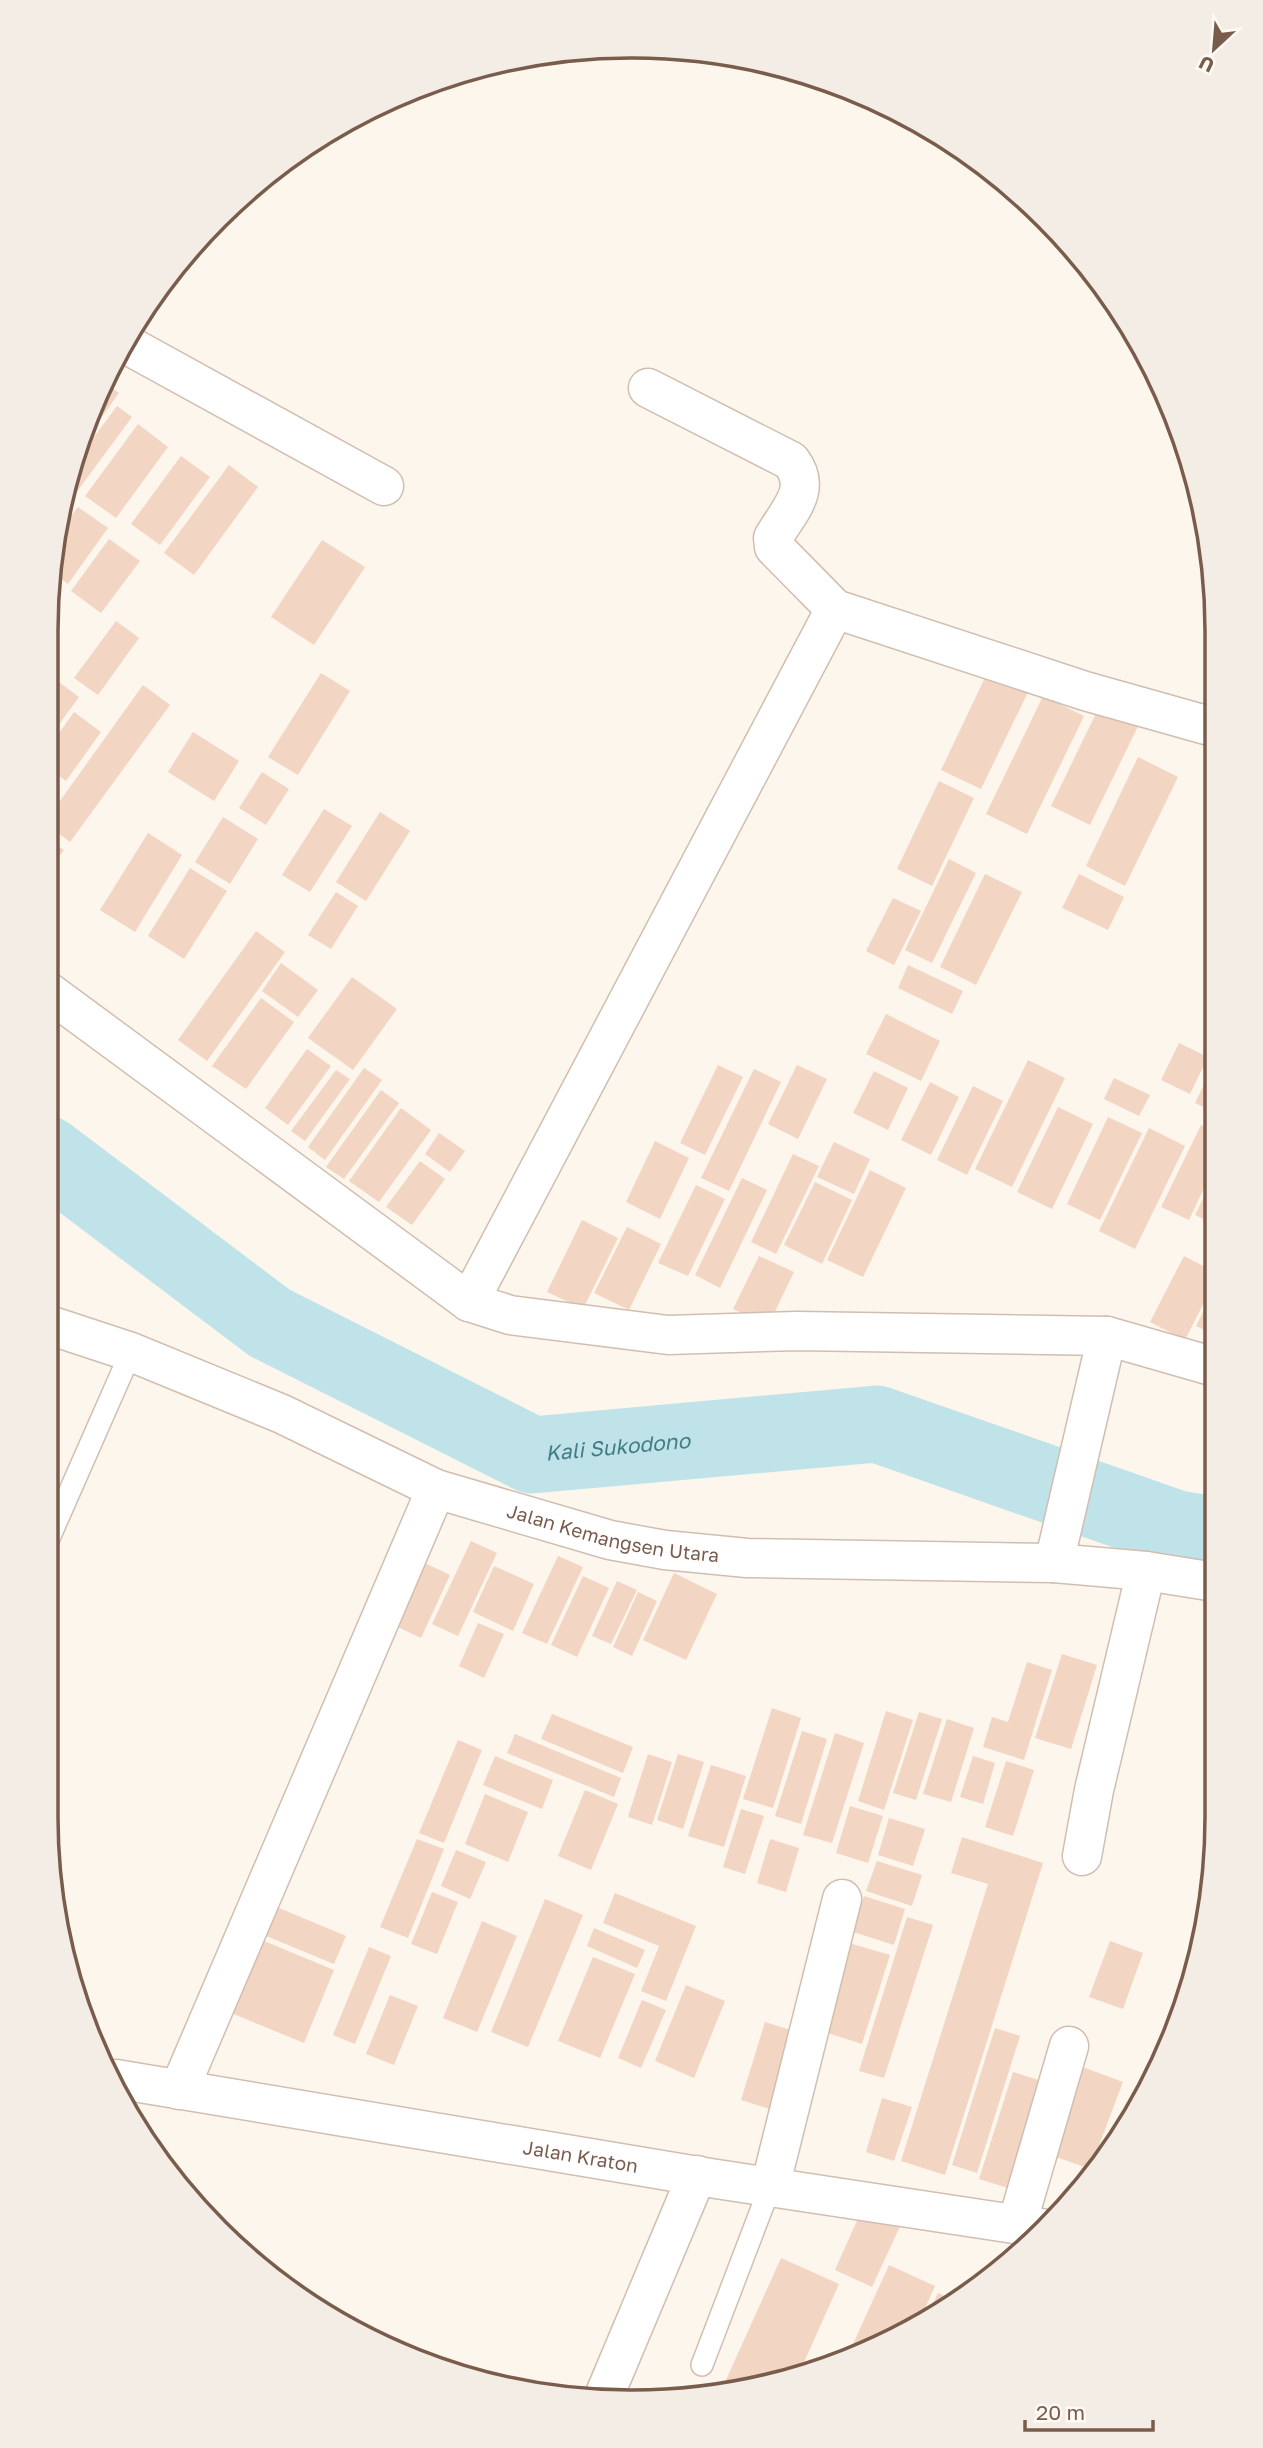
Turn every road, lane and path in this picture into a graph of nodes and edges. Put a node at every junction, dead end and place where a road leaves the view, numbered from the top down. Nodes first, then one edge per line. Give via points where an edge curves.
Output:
1 (133, 348) edge
2 (649, 388) dead end
3 (384, 486) dead end
4 (835, 609) junction
5 (1205, 725) edge
6 (58, 999) edge
7 (469, 1302) junction
8 (58, 1328) edge
9 (1107, 1336) junction
10 (131, 1352) junction
11 (1205, 1364) edge
12 (436, 1489) junction
13 (58, 1518) edge
14 (1054, 1563) junction
15 (1146, 1571) junction
16 (1205, 1580) edge
17 (1082, 1856) dead end
18 (842, 1899) dead end
19 (1069, 2046) dead end
20 (123, 2080) edge
21 (178, 2090) junction
22 (697, 2175) junction
23 (770, 2187) junction
24 (1032, 2227) edge
25 (702, 2365) dead end
26 (607, 2389) edge

1 - 3 street
2 - 4 street via 790,461 802,480 800,491 773,538 774,547
4 - 5 street via 1085,691
4 - 7 street
6 - 7 street
7 - 9 street via 510,1315 668,1335 797,1331
8 - 10 street, Jalan Kemangsen Utara
9 - 11 street
9 - 14 street
10 - 12 street, Jalan Kemangsen Utara via 282,1414
10 - 13 lane
12 - 14 street, Jalan Kemangsen Utara via 610,1541 665,1550 747,1558
12 - 21 street
14 - 15 street, Jalan Kemangsen Utara
15 - 16 street, Jalan Kemangsen Utara
15 - 17 street
18 - 23 street
19 - 24 street
20 - 21 street, Jalan Kraton
21 - 22 street, Jalan Kraton
22 - 23 street, Jalan Kraton
22 - 26 street
23 - 24 street, Jalan Kraton
23 - 25 lane

